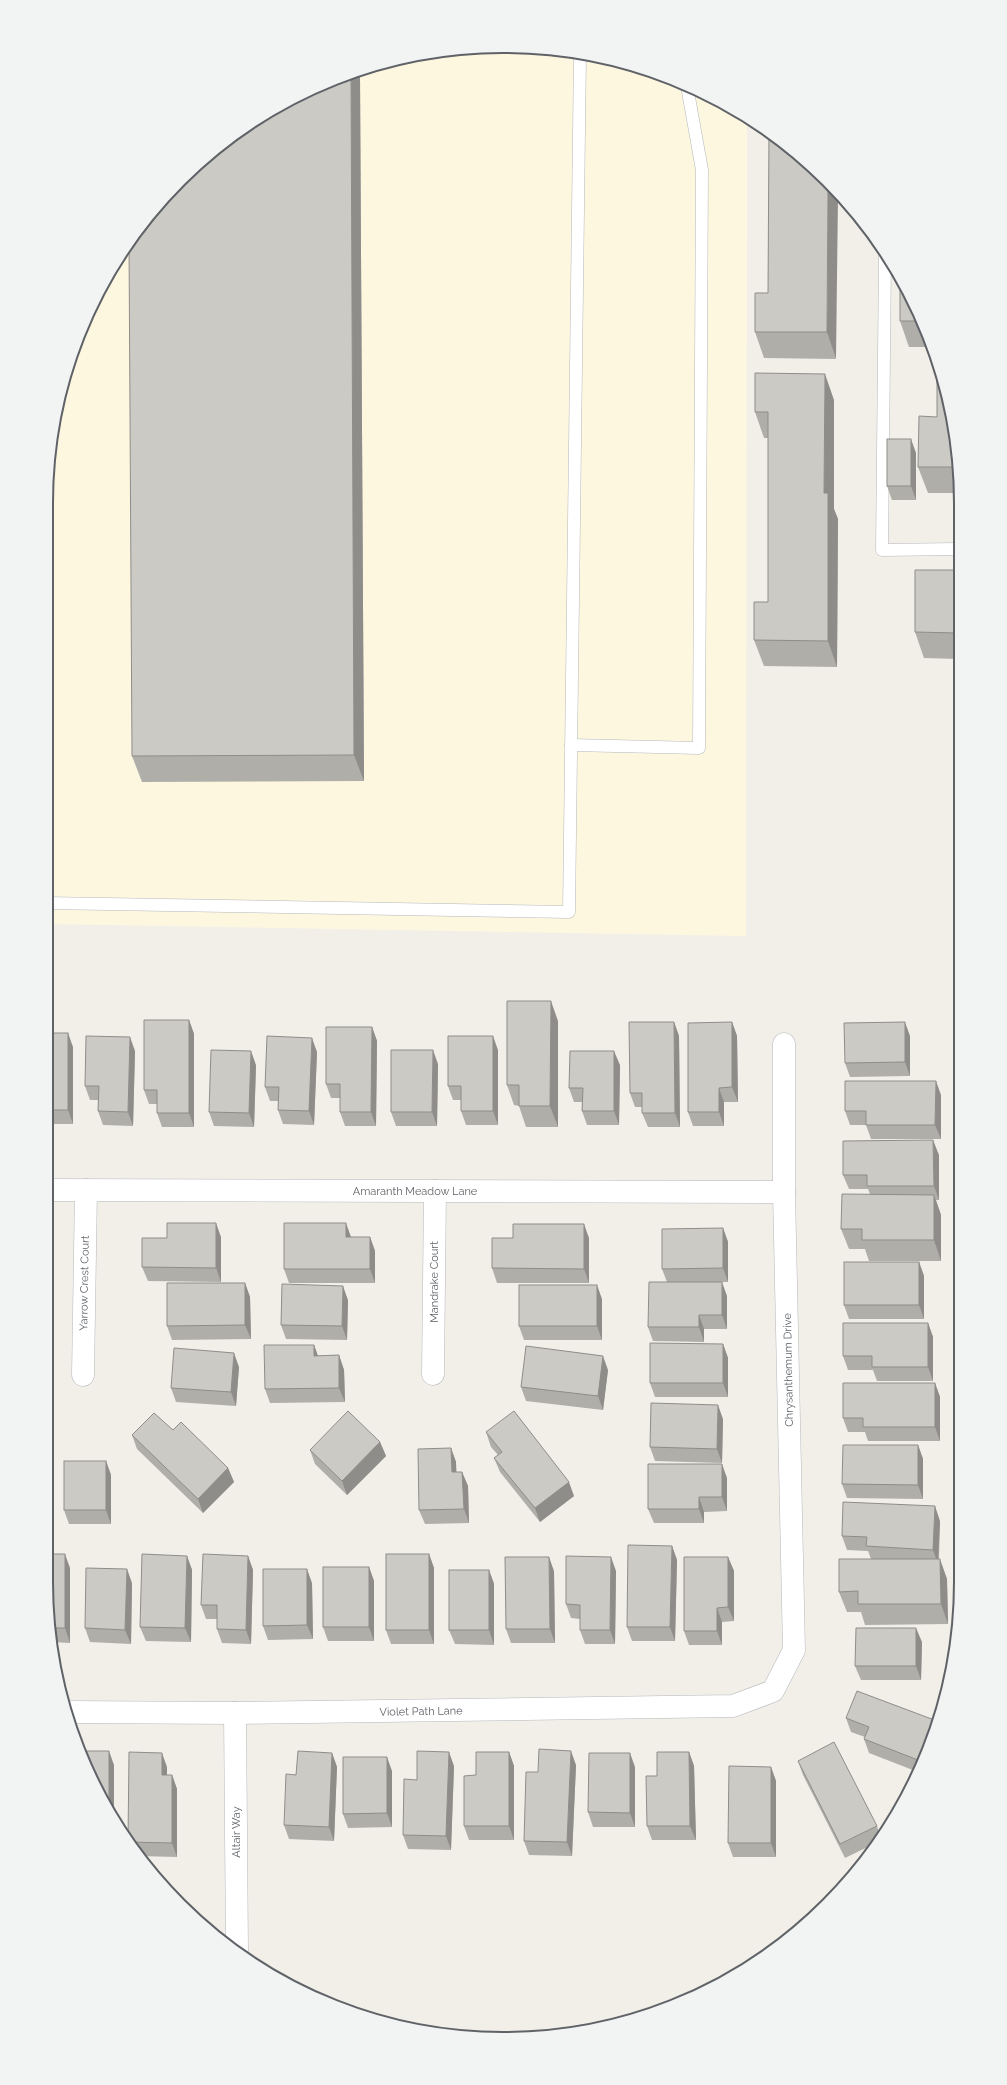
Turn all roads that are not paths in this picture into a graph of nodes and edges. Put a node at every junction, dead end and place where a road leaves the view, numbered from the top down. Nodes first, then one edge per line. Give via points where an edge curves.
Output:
1 (580, 60) edge
2 (688, 92) edge
3 (885, 264) edge
4 (954, 549) edge
5 (571, 745) junction
6 (53, 903) edge
7 (784, 1044) dead end
8 (53, 1190) edge
9 (86, 1190) junction
10 (435, 1191) junction
11 (784, 1192) junction
12 (433, 1374) dead end
13 (83, 1375) dead end
14 (774, 1691) joint
15 (73, 1712) edge
16 (235, 1714) junction
17 (237, 1945) edge

1 - 5 lane
2 - 5 lane via 702,170 699,748
3 - 4 lane via 882,550
5 - 6 lane via 569,912
7 - 11 street, Chrysanthemum Drive
8 - 9 street, Amaranth Meadow Lane
9 - 10 street, Amaranth Meadow Lane
9 - 13 street, Yarrow Crest Court
10 - 11 street, Amaranth Meadow Lane
10 - 12 street, Mandrake Court
11 - 14 street, Chrysanthemum Drive via 794,1650
14 - 16 street, Violet Path Lane via 732,1706
15 - 16 street, Violet Path Lane
16 - 17 street, Altair Way

